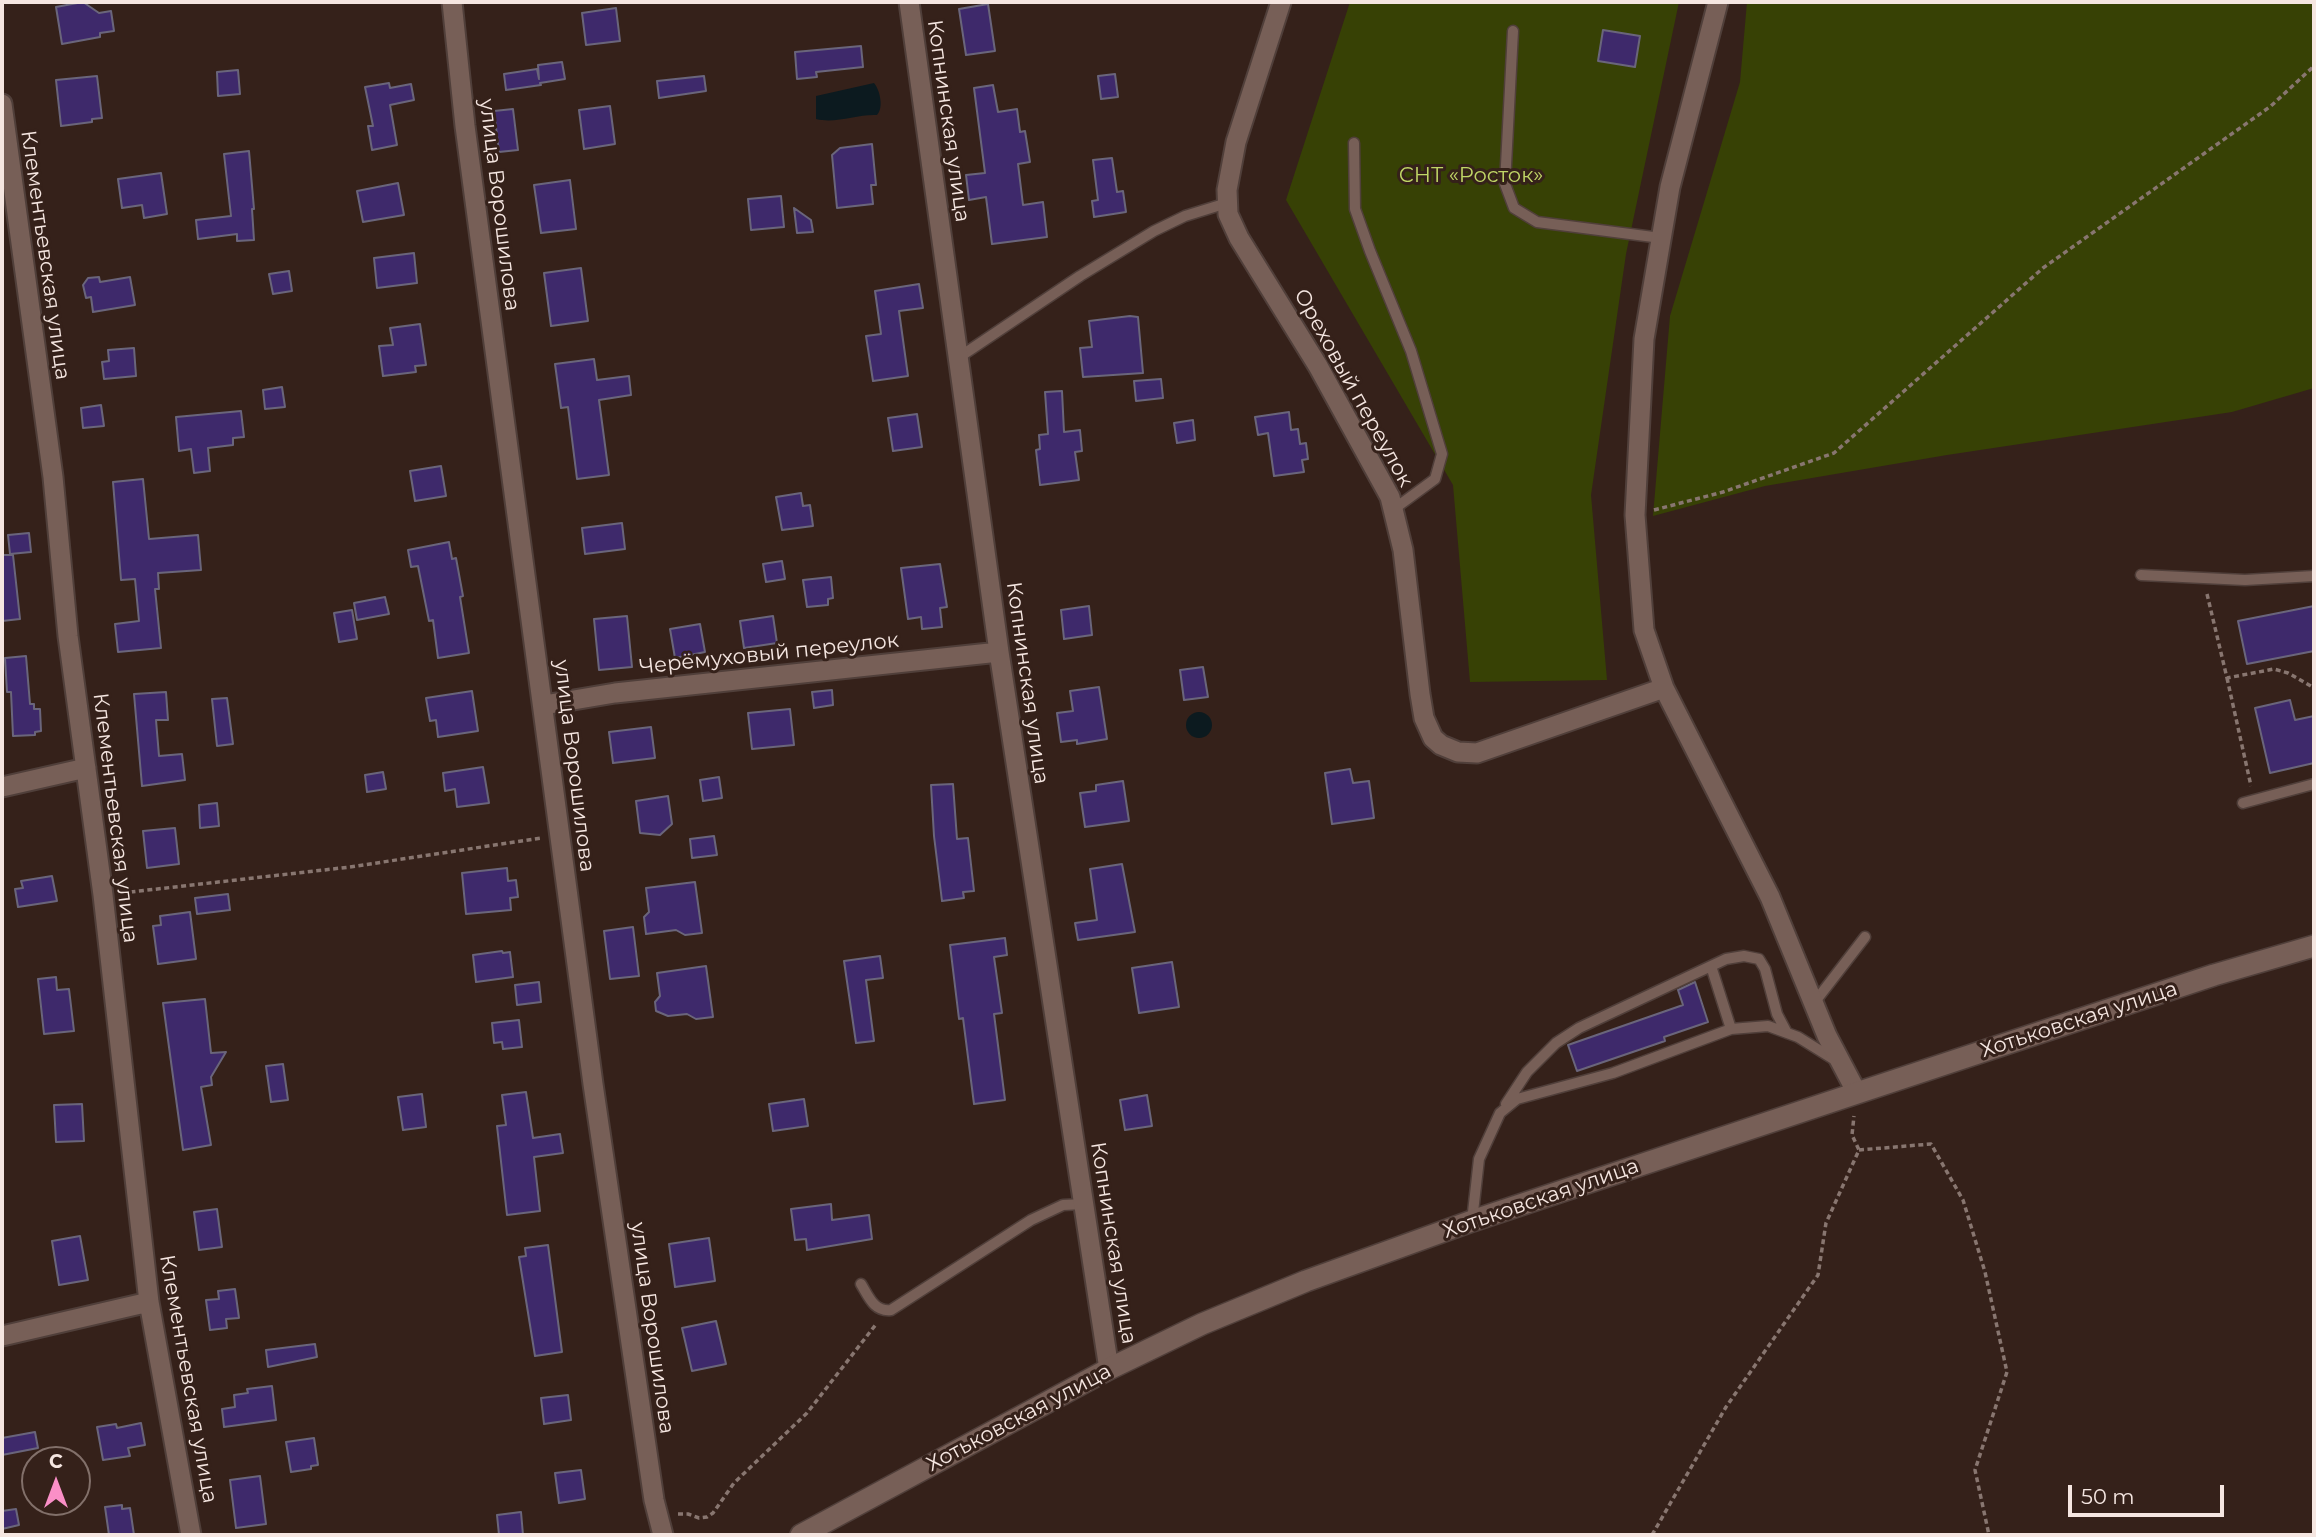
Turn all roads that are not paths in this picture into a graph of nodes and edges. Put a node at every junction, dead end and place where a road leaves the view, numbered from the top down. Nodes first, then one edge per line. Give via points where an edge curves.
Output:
1 (452, 2) edge
2 (909, 2) edge
3 (1281, 2) edge
4 (1718, 2) edge
5 (1513, 31) dead end
6 (2, 104) edge
7 (1354, 143) dead end
8 (1227, 203) junction
9 (1661, 238) junction
10 (958, 359) junction
11 (1394, 509) junction
12 (2141, 575) dead end
13 (2314, 576) edge
14 (999, 652) junction
15 (1664, 688) junction
16 (544, 705) junction
17 (86, 768) junction
18 (2314, 784) edge
19 (2, 788) edge
20 (2243, 803) dead end
21 (1865, 937) dead end
22 (2314, 946) edge
23 (1711, 966) junction
24 (1814, 1003) junction
25 (1731, 1028) junction
26 (1787, 1033) junction
27 (1842, 1064) junction
28 (1857, 1093) junction
29 (1500, 1113) junction
30 (1084, 1205) junction
31 (1472, 1221) junction
32 (861, 1284) dead end
33 (149, 1302) junction
34 (2, 1336) edge
35 (1109, 1369) junction
36 (661, 1527) edge
37 (191, 1535) edge
38 (801, 1535) edge

1 - 16 street, улица Ворошилова
2 - 10 street, Копнинская улица
3 - 8 street, Ореховый переулок via 1236,142
4 - 9 street
5 - 9 lane via 1505,184 1514,208 1536,222
6 - 17 street, Клементьевская улица via 53,477
7 - 11 lane via 1356,209 1412,351 1442,454 1435,479
8 - 10 lane via 1154,231
8 - 11 street, Ореховый переулок via 1239,238 1318,366
9 - 15 street via 1644,339 1635,515 1644,631
10 - 14 street, Копнинская улица
11 - 15 street, Ореховый переулок via 1424,718 1441,745 1458,752 1477,752
12 - 13 lane via 2245,580
14 - 16 street, Черёмуховый переулок via 615,693
14 - 30 street, Копнинская улица
15 - 24 street via 1764,885
16 - 36 street, улица Ворошилова via 593,1084
17 - 19 street
17 - 33 street, Клементьевская улица
18 - 20 lane
21 - 24 lane
22 - 28 main road, Хотьковская улица
23 - 25 lane
23 - 26 lane via 1726,959 1759,958
23 - 29 lane via 1609,1012 1556,1043 1527,1072
24 - 27 street
25 - 26 lane via 1768,1026
25 - 29 lane via 1613,1073 1517,1099
26 - 27 lane
27 - 28 street
28 - 31 main road, Хотьковская улица
29 - 31 lane via 1479,1159
30 - 32 lane via 1051,1209 891,1310 874,1306
30 - 35 street, Копнинская улица
31 - 35 main road, Хотьковская улица via 1306,1281
33 - 34 street
33 - 37 street, Клементьевская улица
35 - 38 main road, Хотьковская улица

